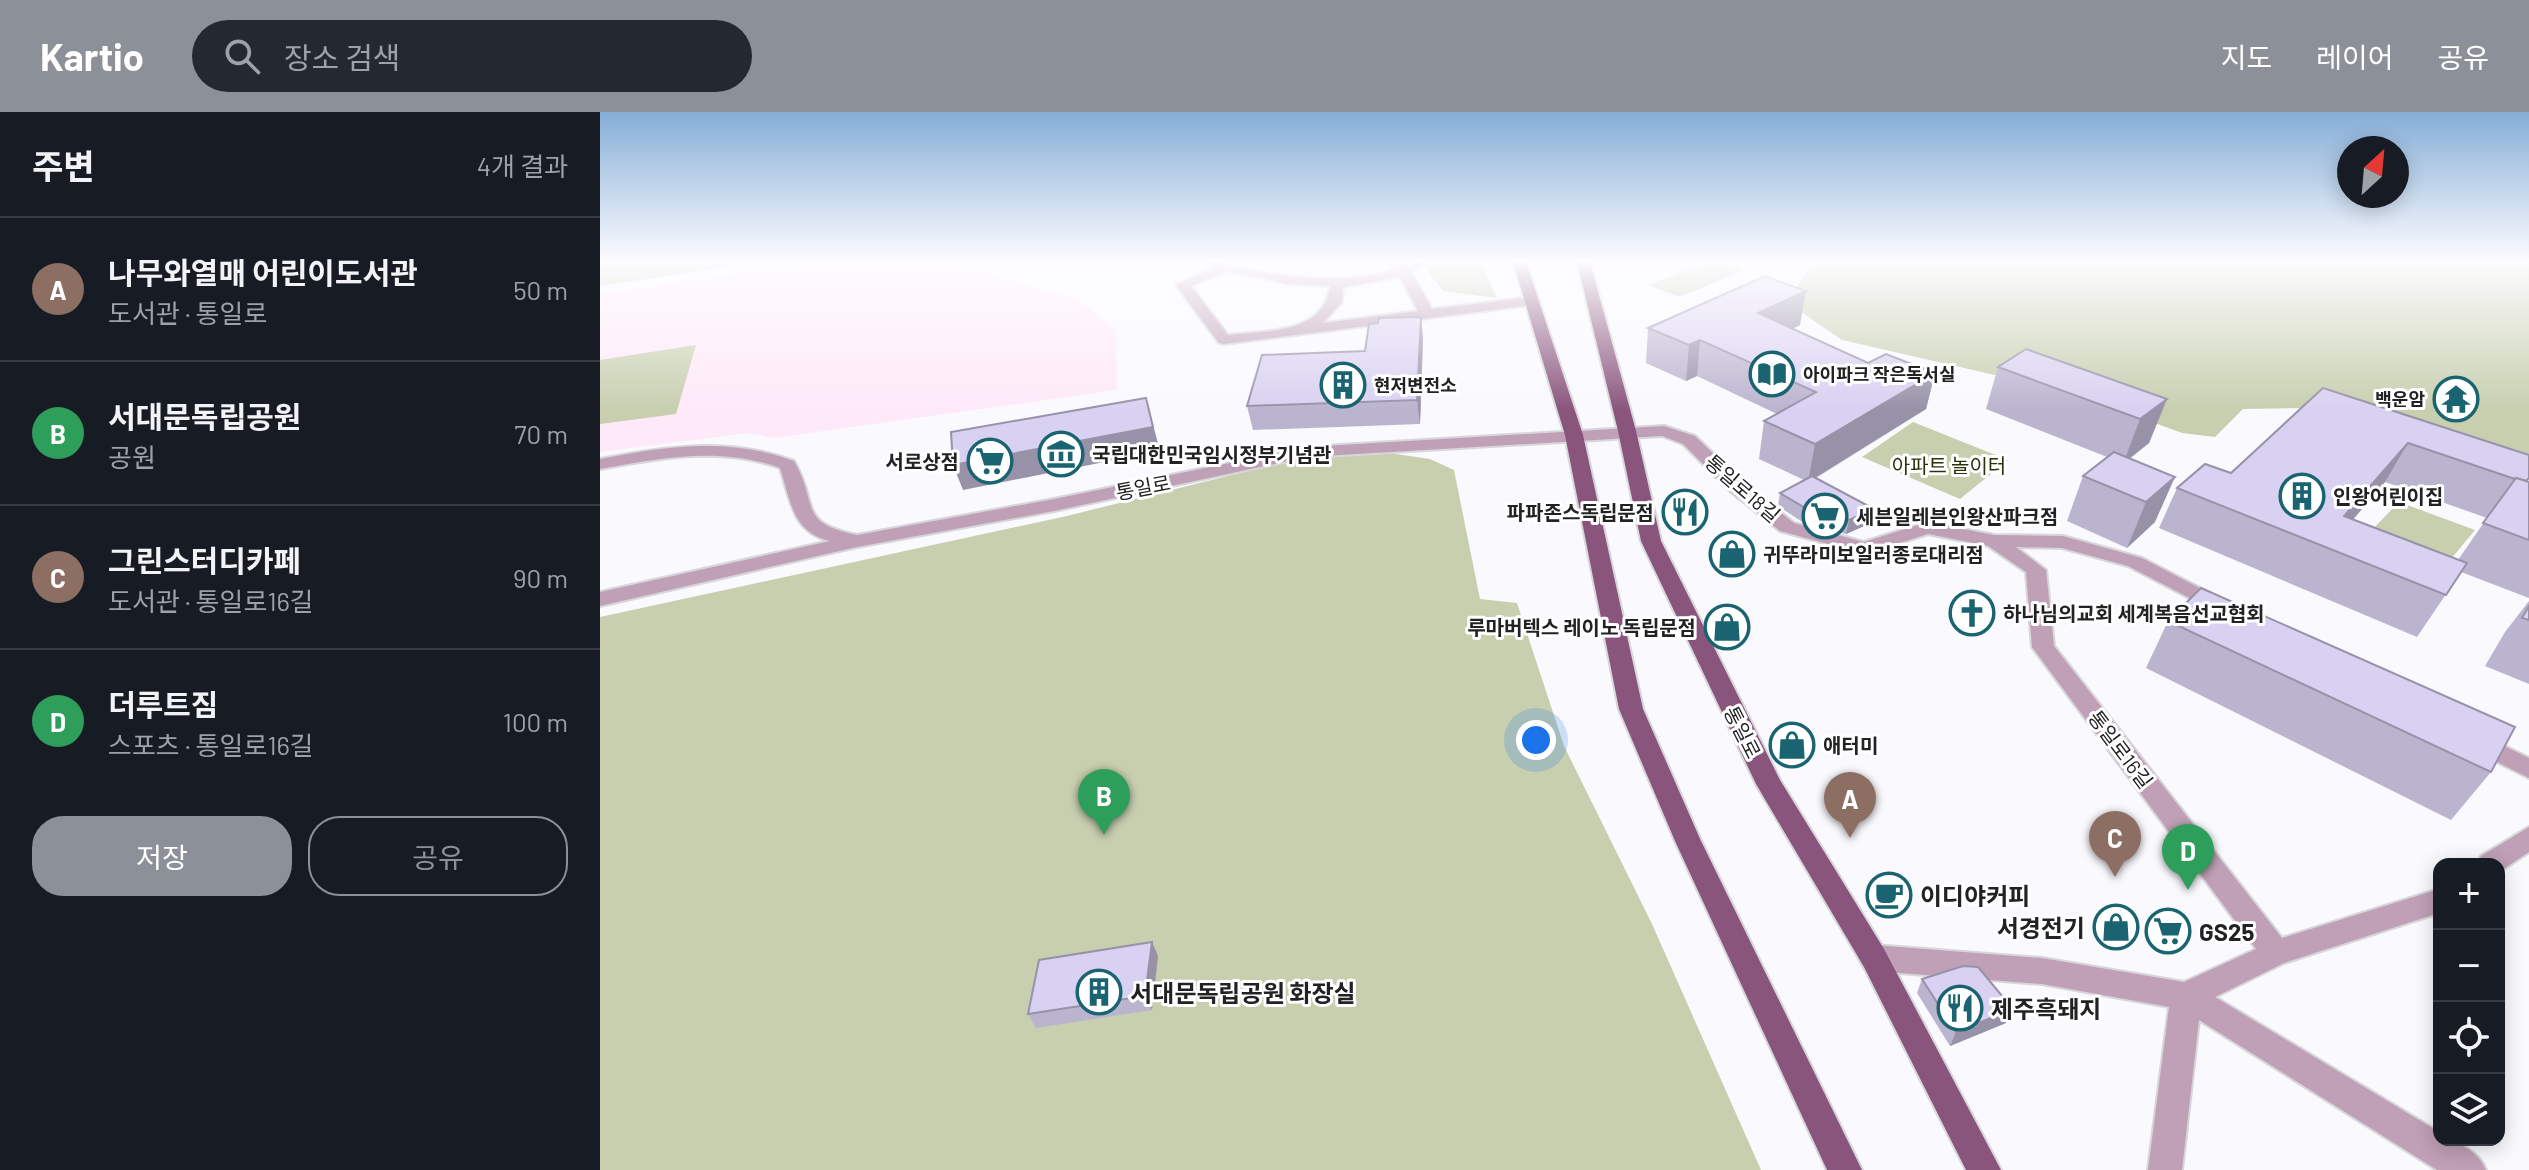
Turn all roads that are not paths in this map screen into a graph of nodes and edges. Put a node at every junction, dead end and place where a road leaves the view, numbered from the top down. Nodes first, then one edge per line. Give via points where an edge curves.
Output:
1 (1203, 311) edge
2 (1326, 311) edge
3 (1425, 311) edge
4 (1448, 311) edge
5 (1535, 311) edge
6 (1596, 311) edge
7 (1427, 314) junction
8 (1309, 329) junction
9 (1627, 431) junction
10 (1574, 435) junction
11 (600, 464) edge
12 (857, 541) junction
13 (1994, 541) junction
14 (600, 599) edge
15 (2233, 614) edge
16 (2459, 732) edge
17 (2529, 769) edge
18 (2529, 838) edge
19 (2500, 858) edge
20 (2433, 903) edge
21 (2276, 953) junction
22 (1874, 958) junction
23 (2186, 996) junction
24 (1845, 1170) edge
25 (1984, 1170) edge
26 (2165, 1170) edge
27 (2469, 1170) edge

1 - 8 street via 1224,340
2 - 8 street
3 - 7 street
4 - 7 street
5 - 10 main road
6 - 9 main road, 통일로
7 - 8 street
9 - 10 street, 통일로18길
9 - 13 street, 통일로18길 via 1664,431 1689,440 1787,527 1865,548 1927,528
9 - 22 main road, 통일로 via 1651,541 1769,784
10 - 12 street, 통일로 via 1307,452
10 - 24 main road via 1631,709
11 - 12 street, 통일로 via 708,449 772,457 788,465 809,524 821,533
12 - 14 street, 통일로
13 - 15 street, 통일로18길 via 2063,542 2135,562
13 - 21 street, 통일로16길 via 2036,570 2043,647
16 - 17 street
18 - 19 street
20 - 21 street
21 - 23 street
22 - 23 street via 2042,971
22 - 25 main road, 통일로
23 - 26 street
23 - 27 street

